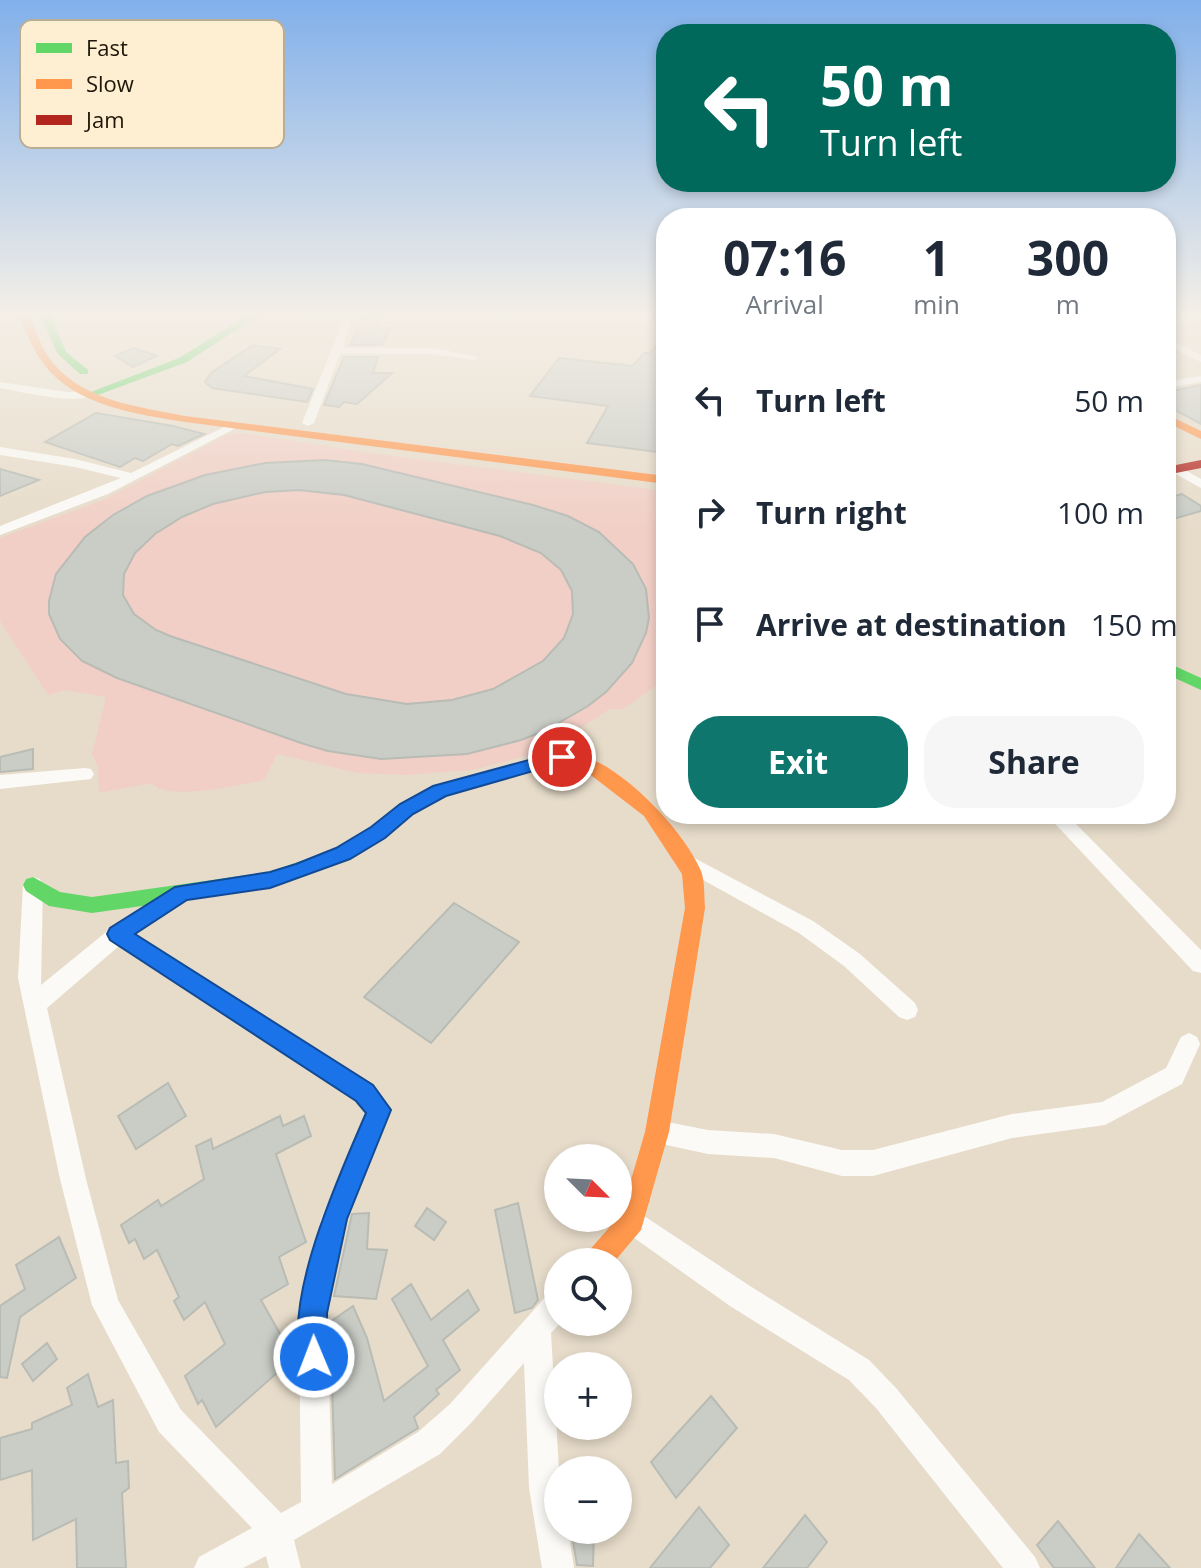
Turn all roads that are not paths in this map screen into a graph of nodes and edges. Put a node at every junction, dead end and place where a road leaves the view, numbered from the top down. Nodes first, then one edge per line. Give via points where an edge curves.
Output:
1 (1, 385) edge
2 (75, 385) edge
3 (107, 385) edge
4 (115, 385) edge
5 (322, 385) edge
6 (110, 387) junction
7 (91, 394) junction
8 (1176, 413) edge
9 (1176, 422) edge
10 (308, 423) junction
11 (238, 424) junction
12 (1201, 427) edge
13 (1201, 436) edge
14 (0, 451) edge
15 (1201, 464) edge
16 (656, 466) edge
17 (1176, 469) edge
18 (1176, 472) edge
19 (132, 477) junction
20 (656, 479) edge
21 (1201, 484) edge
22 (3, 528) edge
23 (1176, 652) edge
24 (1201, 665) edge
25 (1176, 672) edge
26 (1201, 685) edge
27 (85, 774) dead end
28 (0, 782) edge
29 (656, 819) edge
30 (659, 824) edge
31 (1065, 824) edge
32 (683, 860) junction
33 (33, 885) joint
34 (182, 892) junction
35 (118, 934) junction
36 (1199, 958) edge
37 (36, 1003) junction
38 (907, 1010) dead end
39 (1189, 1044) dead end
40 (657, 1132) junction
41 (632, 1221) joint
42 (622, 1232) edge
43 (608, 1248) edge
44 (544, 1321) edge
45 (537, 1329) junction
46 (317, 1511) junction
47 (276, 1531) junction
48 (210, 1568) edge
49 (285, 1568) edge
50 (558, 1568) edge
51 (1024, 1568) edge

1 - 7 street
2 - 7 main road
3 - 6 main road
4 - 6 main road
5 - 10 street
6 - 7 main road
6 - 10 main road via 192,409
7 - 11 main road via 138,408
8 - 12 main road
9 - 13 main road
10 - 16 main road
11 - 19 street
11 - 20 main road
14 - 19 street
15 - 17 main road
18 - 21 street
19 - 22 street
23 - 24 main road
25 - 26 main road
27 - 28 street
29 - 34 main road via 589,764 562,757 440,791 343,854 300,871
30 - 32 main road
31 - 36 street
32 - 38 street via 806,927
32 - 40 main road via 692,873 695,908
33 - 34 main road via 56,900 92,905
33 - 37 street via 29,978
34 - 35 street
35 - 37 street
35 - 46 street via 365,1093 379,1110 334,1219 313,1313
37 - 47 street via 106,1305 170,1421
39 - 40 street via 1174,1076 1105,1113 1012,1126 873,1163 842,1163 774,1146
40 - 41 main road
41 - 51 street via 859,1370
42 - 43 main road
44 - 45 street
45 - 46 street via 429,1443
45 - 50 street via 545,1488
46 - 47 street
47 - 48 street
47 - 49 street

